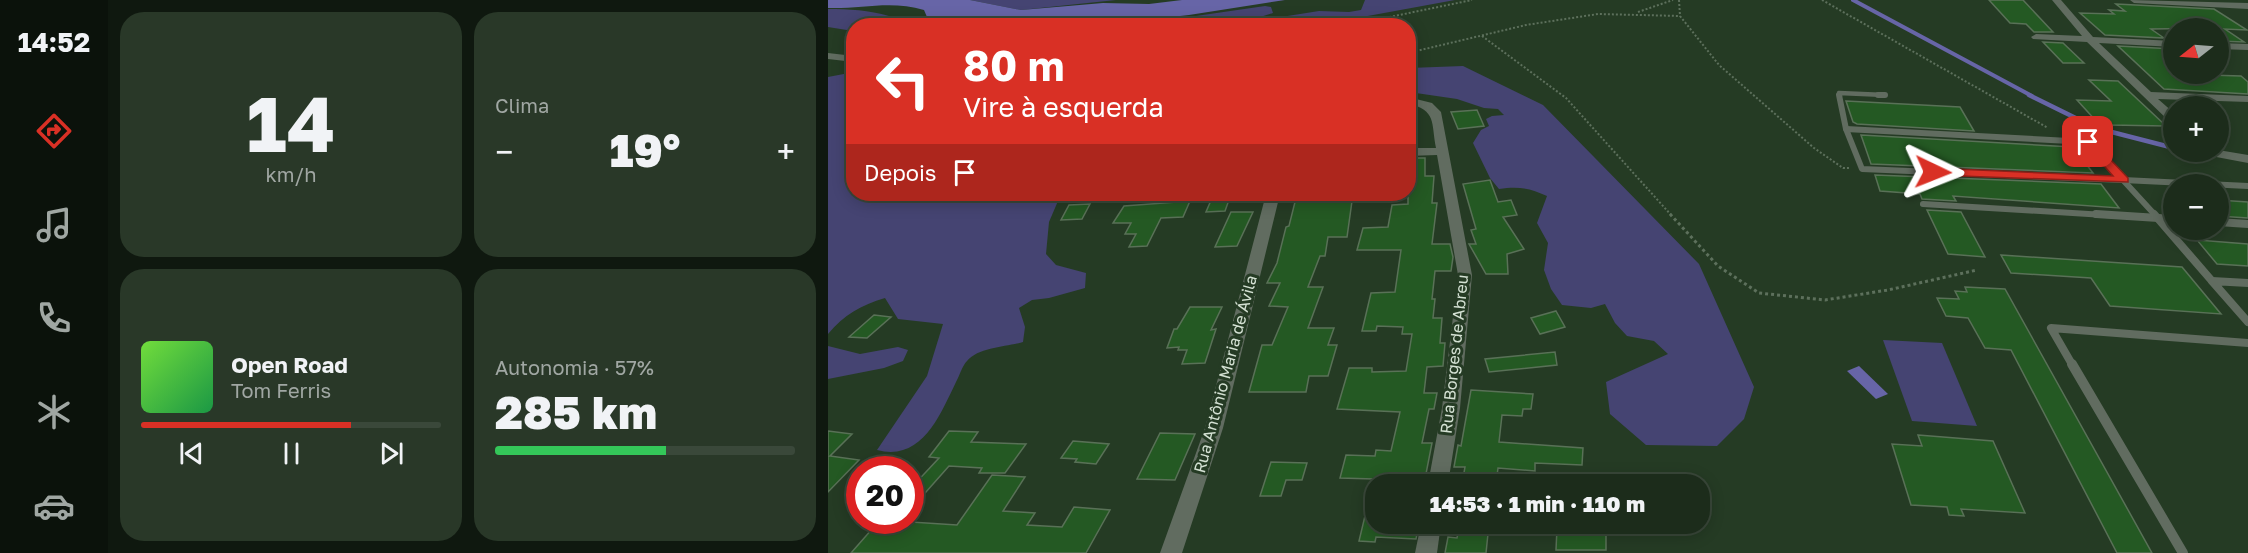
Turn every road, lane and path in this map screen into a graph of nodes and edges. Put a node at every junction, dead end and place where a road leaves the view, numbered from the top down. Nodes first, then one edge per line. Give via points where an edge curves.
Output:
1 (1472, 0) edge
2 (1673, 0) edge
3 (1679, 0) edge
4 (1822, 0) edge
5 (2056, 0) edge
6 (2065, 0) edge
7 (2134, 0) edge
8 (2248, 6) edge
9 (1632, 14) junction
10 (1680, 16) junction
11 (1385, 18) edge
12 (1482, 36) junction
13 (2036, 37) dead end
14 (2090, 40) junction
15 (2163, 43) edge
16 (2229, 46) edge
17 (2248, 47) edge
18 (1416, 51) edge
19 (828, 56) edge
20 (846, 58) edge
21 (1885, 94) dead end
22 (2147, 95) junction
23 (2248, 99) edge
24 (1416, 102) edge
25 (2163, 110) edge
26 (1846, 129) junction
27 (2066, 141) junction
28 (1442, 151) junction
29 (1416, 152) edge
30 (2229, 155) edge
31 (2248, 159) edge
32 (1862, 169) junction
33 (2123, 180) junction
34 (2248, 186) edge
35 (1271, 201) edge
36 (1923, 204) dead end
37 (2159, 218) junction
38 (2163, 218) edge
39 (2229, 223) edge
40 (2248, 224) edge
41 (1977, 270) dead end
42 (2212, 281) junction
43 (2248, 283) edge
44 (2248, 322) edge
45 (2248, 343) edge
46 (1440, 474) edge
47 (1429, 534) edge
48 (1171, 553) edge
49 (1426, 553) edge
50 (2183, 553) edge

1 - 11 path
2 - 9 path
3 - 10 path
4 - 27 path
5 - 6 street
5 - 14 street
7 - 8 street
9 - 10 path
9 - 12 path via 1598,14
10 - 32 path via 1719,65 1814,148 1843,168
12 - 18 path
12 - 41 path via 1566,98 1718,266 1759,293 1825,300
13 - 14 street
14 - 15 street
14 - 22 street
16 - 17 street
19 - 20 street
21 - 26 lane via 1839,93
22 - 23 street
22 - 25 street
24 - 28 street, Rua Borges de Abreu via 1435,112
26 - 27 lane
26 - 32 lane
27 - 33 lane via 2088,142
28 - 29 street
28 - 46 street, Rua Borges de Abreu via 1465,275
30 - 31 street
32 - 33 lane
33 - 34 lane
33 - 37 lane
35 - 48 street, Rua Antônio Maria de Ávila via 1214,428
36 - 37 lane
37 - 38 lane
37 - 42 lane
39 - 40 lane
42 - 43 lane
42 - 44 lane
45 - 50 lane via 2051,328
47 - 49 street

